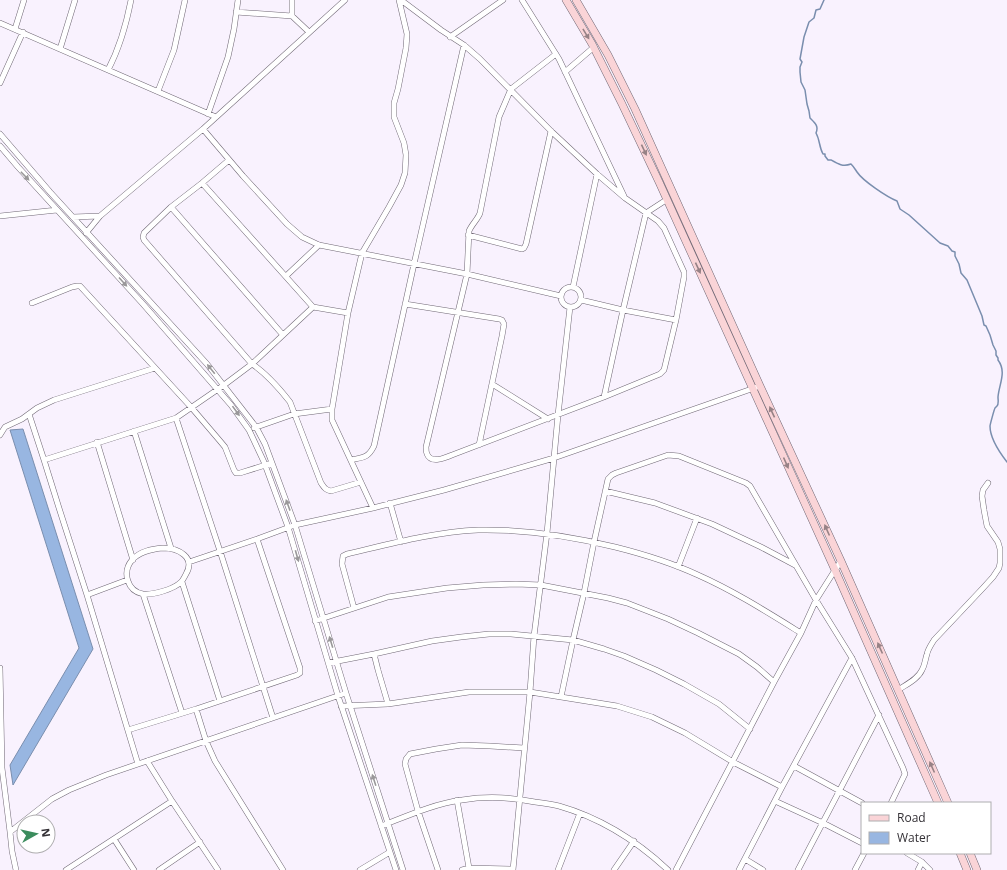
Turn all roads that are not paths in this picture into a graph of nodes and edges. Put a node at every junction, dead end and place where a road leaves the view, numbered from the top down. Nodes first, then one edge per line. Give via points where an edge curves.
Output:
1 (24, 0) edge
2 (75, 0) edge
3 (131, 0) edge
4 (185, 0) edge
5 (238, 0) edge
6 (292, 0) edge
7 (345, 0) edge
8 (400, 0) edge
9 (503, 0) edge
10 (522, 0) edge
11 (566, 0) edge
12 (576, 0) edge
13 (236, 12) junction
14 (292, 16) junction
15 (0, 23) edge
16 (15, 29) junction
17 (23, 32) junction
18 (309, 32) junction
19 (450, 37) junction
20 (464, 45) junction
21 (594, 47) junction
22 (60, 49) junction
23 (556, 54) junction
24 (108, 70) junction
25 (565, 72) junction
26 (1, 79) edge
27 (511, 89) junction
28 (158, 91) junction
29 (208, 114) junction
30 (216, 117) junction
31 (203, 129) junction
32 (552, 131) junction
33 (0, 134) edge
34 (0, 146) edge
35 (22, 160) junction
36 (229, 160) junction
37 (16, 166) junction
38 (597, 174) junction
39 (202, 184) junction
40 (50, 192) junction
41 (45, 196) junction
42 (625, 198) junction
43 (666, 200) junction
44 (171, 207) junction
45 (57, 210) junction
46 (646, 213) junction
47 (0, 216) edge
48 (73, 216) junction
49 (100, 216) junction
50 (87, 232) junction
51 (468, 235) junction
52 (83, 238) junction
53 (319, 245) junction
54 (362, 253) junction
55 (116, 264) junction
56 (414, 264) junction
57 (111, 269) junction
58 (467, 274) junction
59 (286, 276) junction
60 (573, 287) junction
61 (561, 296) junction
62 (148, 300) junction
63 (581, 300) junction
64 (32, 303) dead end
65 (144, 304) junction
66 (405, 304) junction
67 (313, 307) junction
68 (570, 307) junction
69 (623, 310) junction
70 (348, 313) junction
71 (458, 313) junction
72 (676, 320) junction
73 (178, 332) junction
74 (283, 335) junction
75 (173, 338) junction
76 (252, 364) junction
77 (155, 368) junction
78 (492, 384) junction
79 (224, 386) junction
80 (760, 386) junction
81 (752, 389) junction
82 (218, 390) junction
83 (604, 397) junction
84 (191, 408) junction
85 (332, 409) junction
86 (29, 414) junction
87 (294, 414) junction
88 (558, 415) junction
89 (176, 418) junction
90 (548, 419) junction
91 (256, 427) junction
92 (249, 430) junction
93 (134, 431) junction
94 (0, 435) edge
95 (97, 442) junction
96 (480, 445) junction
97 (554, 458) junction
98 (44, 460) junction
99 (351, 460) junction
100 (272, 463) junction
101 (265, 466) junction
102 (361, 482) junction
103 (988, 483) dead end
104 (605, 491) junction
105 (390, 503) junction
106 (373, 508) junction
107 (697, 518) junction
108 (295, 525) junction
109 (288, 527) junction
110 (547, 533) junction
111 (257, 539) junction
112 (401, 542) junction
113 (594, 542) junction
114 (171, 548) junction
115 (220, 551) junction
116 (132, 560) junction
117 (841, 561) junction
118 (188, 562) junction
119 (797, 566) junction
120 (678, 567) junction
121 (834, 570) junction
122 (310, 574) junction
123 (302, 576) junction
124 (127, 580) junction
125 (182, 582) junction
126 (541, 585) junction
127 (584, 593) junction
128 (143, 594) junction
129 (87, 595) junction
130 (816, 600) junction
131 (354, 608) junction
132 (323, 618) junction
133 (315, 621) junction
134 (801, 633) junction
135 (534, 636) junction
136 (573, 640) junction
137 (374, 654) junction
138 (852, 658) junction
139 (336, 661) junction
140 (328, 663) junction
141 (0, 668) edge
142 (774, 682) junction
143 (262, 687) junction
144 (898, 690) junction
145 (530, 692) junction
146 (346, 693) junction
147 (338, 696) junction
148 (561, 697) junction
149 (220, 701) junction
150 (388, 704) junction
151 (341, 706) junction
152 (350, 706) junction
153 (196, 709) junction
154 (182, 712) junction
155 (879, 715) junction
156 (273, 718) junction
157 (0, 726) edge
158 (750, 729) junction
159 (128, 730) junction
160 (206, 741) junction
161 (524, 748) junction
162 (368, 760) junction
163 (147, 761) junction
164 (360, 762) junction
165 (733, 762) junction
166 (138, 764) junction
167 (794, 766) junction
168 (1, 768) edge
169 (782, 788) junction
170 (840, 790) junction
171 (379, 795) junction
172 (371, 798) junction
173 (520, 799) junction
174 (457, 800) junction
175 (172, 801) junction
176 (775, 801) junction
177 (861, 802) edge
178 (891, 802) edge
179 (938, 802) edge
180 (948, 802) edge
181 (418, 811) junction
182 (580, 813) junction
183 (388, 823) junction
184 (823, 823) junction
185 (381, 826) junction
186 (10, 832) junction
187 (114, 839) junction
188 (634, 841) junction
189 (200, 842) junction
190 (861, 842) edge
191 (390, 852) junction
192 (863, 854) edge
193 (909, 854) edge
194 (960, 854) edge
195 (970, 854) edge
196 (745, 859) junction
197 (922, 862) junction
198 (167, 865) junction
199 (469, 868) junction
200 (513, 869) edge
201 (16, 870) edge
202 (66, 870) edge
203 (134, 870) edge
204 (159, 870) edge
205 (170, 870) edge
206 (218, 870) edge
207 (283, 870) edge
208 (360, 870) edge
209 (400, 870) edge
210 (438, 870) edge
211 (462, 870) edge
212 (558, 870) edge
213 (614, 870) edge
214 (668, 870) edge
215 (676, 870) edge
216 (739, 870) edge
217 (763, 870) edge
218 (798, 870) edge
219 (855, 870) edge
220 (918, 870) edge
221 (929, 870) edge
222 (967, 870) edge
223 (977, 870) edge

1 - 16 street
2 - 22 street
3 - 24 street via 117,52
4 - 28 street via 174,50
5 - 13 street
6 - 14 street
7 - 18 street
8 - 19 street
8 - 54 street via 407,34 394,103 394,117 404,143 405,173 392,202
9 - 19 street
10 - 23 street
11 -> 21 main road
12 - 80 main road via 608,54
13 - 14 street
13 - 29 street via 228,56
14 - 18 street
15 - 16 street
16 - 17 street
17 - 22 street
17 - 26 street
18 - 30 street
19 - 20 street
20 - 27 street
20 - 56 street
21 - 25 street
21 -> 43 main road
22 - 24 street
23 - 25 street
23 - 27 street
24 - 28 street
25 - 42 street
27 - 32 street
27 - 51 street via 499,117 479,217
28 - 29 street
29 - 30 street
30 - 31 street
31 - 36 street
31 - 49 street
32 - 38 street
32 - 51 street via 524,248
33 - 35 street
34 - 37 street
35 - 37 street
35 - 40 street
36 - 39 street
36 - 53 street via 287,224 302,237
37 -> 41 street
38 - 42 street
38 - 60 street
39 - 44 street
39 - 59 street
40 - 41 street
40 - 48 street
41 - 45 street
42 - 46 street
43 - 46 street
43 -> 81 main road
44 - 74 street
44 - 76 street via 144,233 144,240
45 - 47 street
45 - 52 street
46 - 69 street
46 - 72 street via 664,228 684,272
48 - 49 street
48 - 50 street
49 - 50 street
50 - 52 street
50 - 55 street
51 - 58 street
52 - 57 street
53 - 54 street
53 - 59 street
54 - 56 street
54 - 70 street
55 - 57 street
55 - 62 street
56 - 58 street
56 - 66 street
57 -> 65 street
58 - 61 street
58 - 71 street
59 - 67 street
60 - 61 street via 566,288
60 - 63 street via 579,290
61 - 68 street via 564,305
62 - 65 street
62 - 73 street
63 - 68 street via 578,305
63 - 69 street
64 - 77 street via 80,286
65 - 75 street
66 - 71 street
66 - 99 street via 374,446 365,457
67 - 70 street
67 - 74 street
68 - 88 street
69 - 72 street
69 - 83 street
70 - 85 street
71 - 78 street via 499,319 504,324
71 - 96 street via 426,447 427,454 430,458 438,460
72 - 83 street via 664,370 657,376
73 - 75 street
79 -> 73 street
74 - 76 street
75 - 82 street
76 - 79 street
76 - 87 street via 264,372 285,395
77 - 84 street
77 - 86 street via 54,400
78 - 90 street
78 - 96 street
79 - 82 street
79 - 91 street
80 - 81 street
117 -> 80 main road
81 - 97 street
81 -> 121 main road
82 - 84 street
82 -> 92 street
83 - 88 street
84 - 89 street
84 - 101 street via 225,447 236,473
85 - 87 street
85 - 99 street via 332,420
86 - 94 street via 5,427
86 - 98 street
87 - 91 street
87 - 102 street via 324,488 330,491
88 - 90 street
88 - 97 street
89 - 93 street
89 - 115 street
90 - 96 street
91 - 92 street
91 - 100 street
92 - 101 street
93 - 95 street
93 - 114 street
95 - 98 street
95 - 116 street
97 - 105 street
97 - 110 street
98 - 129 street
99 - 102 street
100 - 101 street
108 -> 100 street
101 - 109 street
102 - 106 street
103 - 144 street via 982,496 987,526 1000,549 999,568 984,588 934,640 922,671
104 - 107 street via 655,503
104 - 113 street
104 - 119 street via 608,479 616,473 668,455 679,456 750,486
105 - 106 street
105 - 112 street
106 - 108 street
107 - 119 street
107 - 120 street
108 - 109 street
108 - 122 street
109 - 111 street
109 -> 123 street
110 - 112 street via 477,530
110 - 113 street
110 - 126 street
111 - 115 street
111 - 143 street via 300,668 297,675
112 - 131 street via 343,556 342,564
113 - 120 street via 635,552
113 - 127 street
114 - 116 street via 143,552
114 - 118 street via 185,555
115 - 118 street
115 - 143 street
116 - 124 street via 128,567
117 - 121 street
144 -> 117 main road
118 - 125 street
119 - 130 street
120 - 134 street via 758,606
121 - 130 street
121 - 179 main road
122 - 123 street
122 - 132 street
123 - 133 street
124 - 128 street via 135,590
124 - 129 street
125 - 128 street via 163,592
125 - 149 street
126 - 127 street
126 - 131 street via 483,584 447,588 388,598
126 - 135 street
127 - 136 street
127 - 142 street via 627,603 698,633 739,654
128 - 154 street
129 - 159 street
130 - 134 street
130 - 138 street
131 - 132 street
132 - 133 street
139 -> 132 street
133 - 140 street
134 - 142 street
135 - 136 street
135 - 137 street via 489,634 461,637
135 - 145 street
136 - 148 street
136 - 158 street via 624,656 677,680 719,704
137 - 139 street
137 - 150 street
138 - 155 street
138 - 167 street
139 - 140 street
139 - 146 street
140 - 147 street
141 - 157 street
142 - 158 street
143 - 149 street
143 - 156 street
180 -> 144 main road
145 - 148 street
145 - 150 street via 469,692
145 - 161 street
146 - 147 street
146 - 152 street
147 - 151 street
147 - 156 street
148 - 165 street via 617,706 652,718 685,733
149 - 153 street
150 - 152 street
151 - 152 street
151 - 164 street
152 - 162 street
153 - 154 street
153 - 160 street
154 - 159 street
155 - 170 street
155 - 178 street via 905,774
156 - 160 street
157 - 168 street
158 - 165 street
159 - 166 street
160 - 163 street
160 - 207 street via 215,761
161 - 173 street
161 - 181 street via 462,745 410,754 405,764
162 - 164 street
171 -> 162 street
163 - 166 street
163 - 175 street
164 - 172 street
165 - 169 street
165 - 215 street
166 - 186 street via 52,799
167 - 169 street
167 - 170 street
168 - 186 street
169 - 176 street
170 - 177 street
170 - 184 street
171 - 172 street
171 - 183 street
172 - 185 street
173 - 174 street via 492,797
173 - 182 street
173 - 200 street
174 - 181 street
174 - 199 street
175 - 187 street
175 - 189 street
176 - 184 street
176 - 196 street
181 - 183 street
181 - 210 street
182 - 188 street
182 - 212 street
183 - 185 street
183 - 209 street
184 - 190 street
184 - 218 street
185 - 191 street
186 - 201 street
187 - 202 street
187 - 203 street
188 - 213 street
188 - 214 street
189 - 198 street
189 - 206 street
191 - 208 street
191 - 209 street
192 - 219 street
193 - 197 street
194 - 222 main road
195 - 223 main road
196 - 216 street
196 - 217 street
197 - 220 street
197 - 221 street
198 - 204 street
198 - 205 street
199 - 200 street
199 - 211 street

